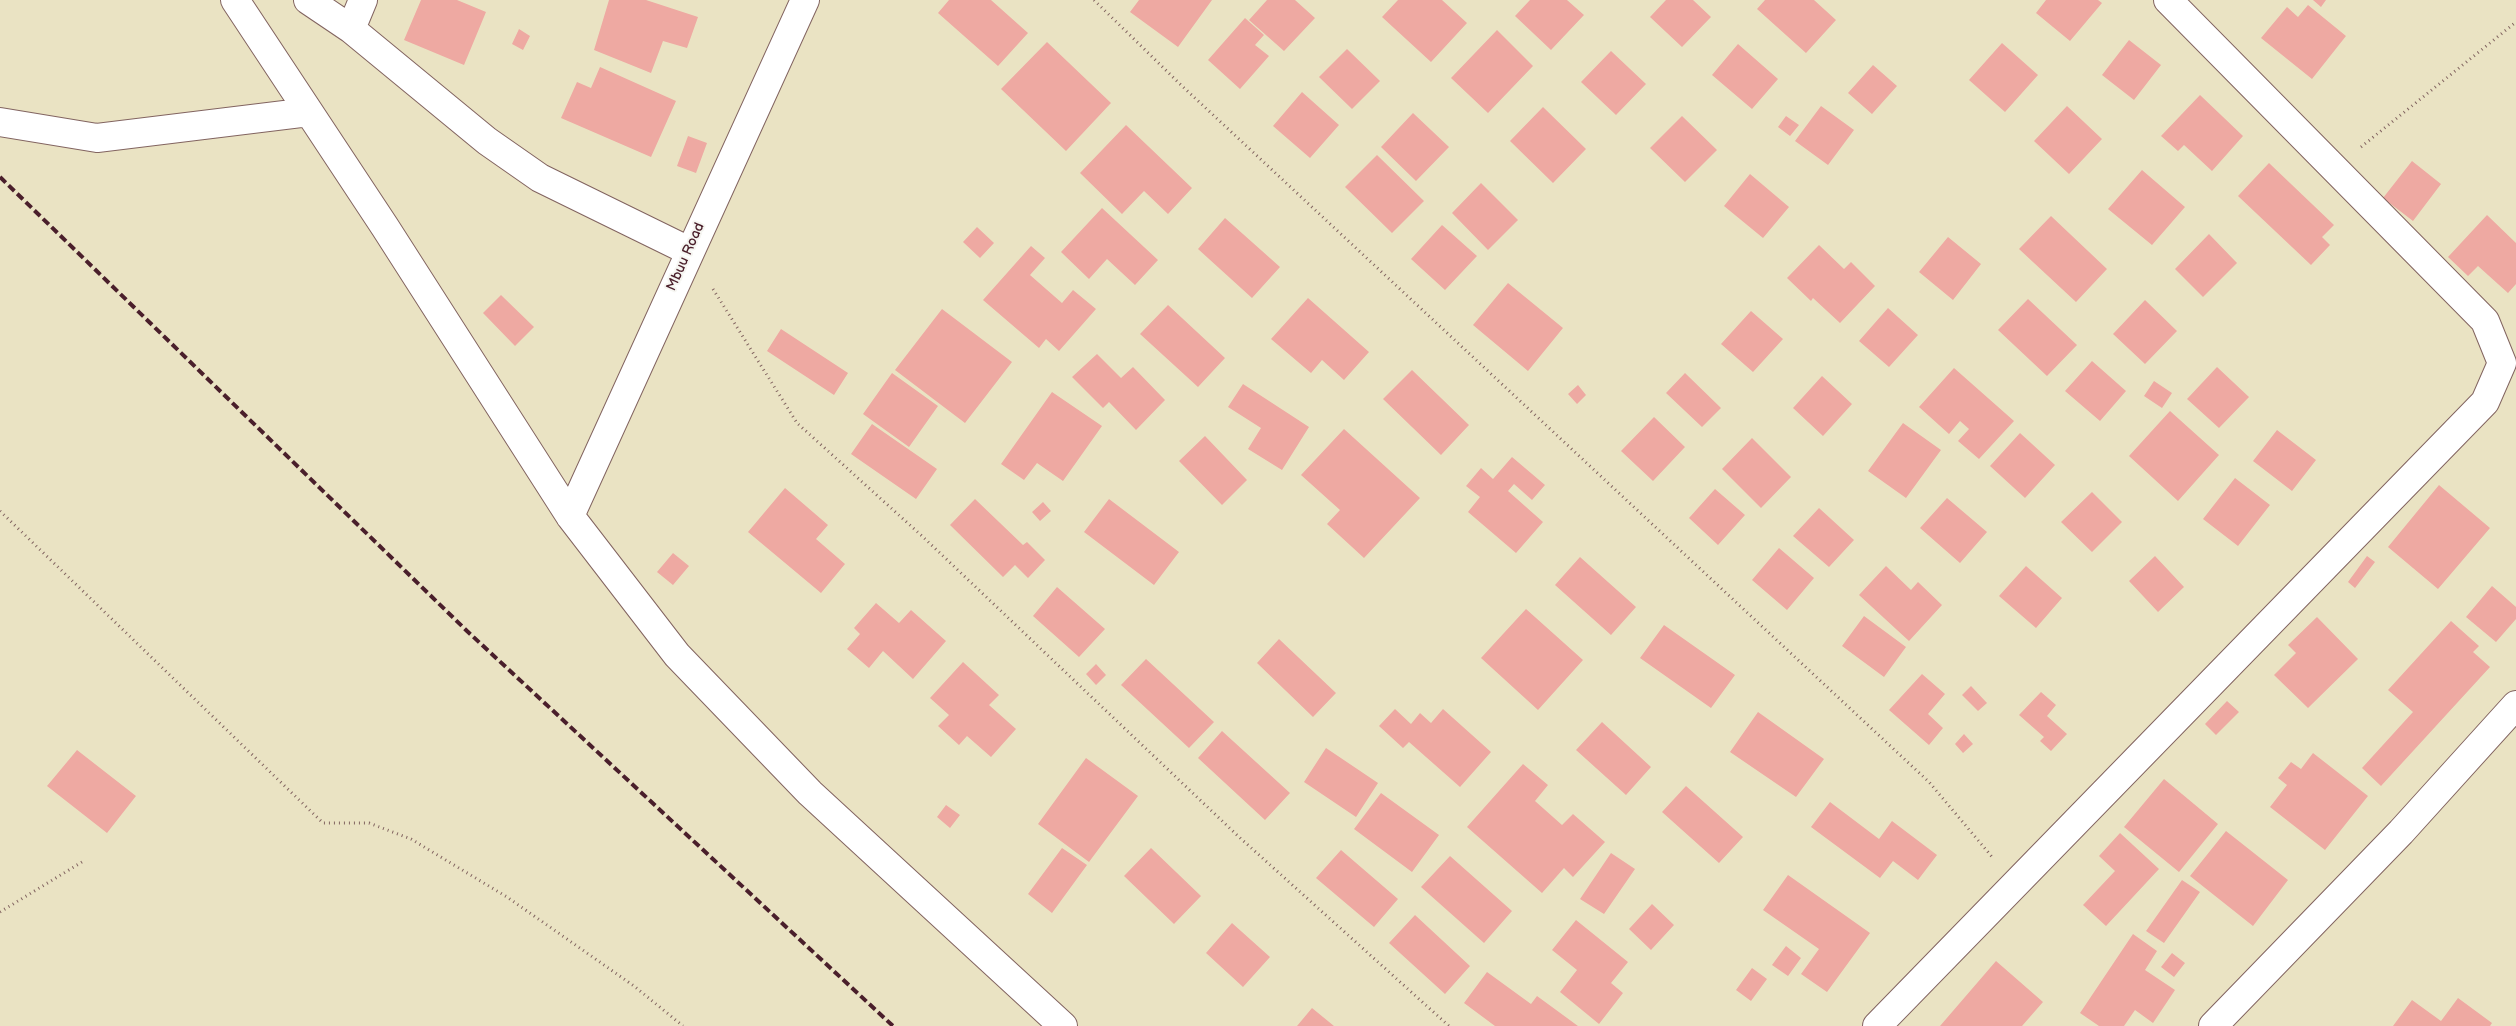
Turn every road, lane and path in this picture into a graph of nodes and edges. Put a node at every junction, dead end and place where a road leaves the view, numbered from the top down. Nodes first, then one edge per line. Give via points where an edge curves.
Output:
1 (235, 0) edge
2 (308, 0) edge
3 (363, 0) edge
4 (805, 0) edge
5 (1094, 0) edge
6 (2168, 0) edge
7 (2516, 22) edge
8 (352, 29) junction
9 (309, 112) junction
10 (0, 122) edge
11 (2336, 167) junction
12 (689, 251) junction
13 (0, 511) edge
14 (570, 516) junction
15 (2516, 705) edge
16 (82, 862) dead end
17 (2015, 886) junction
18 (0, 912) edge
19 (683, 1026) edge
20 (1063, 1026) edge
21 (1449, 1026) edge
22 (1877, 1026) edge
23 (2212, 1026) edge

1 - 9 street
2 - 8 street
3 - 8 street
4 - 12 street, Mbuu Road
5 - 17 path via 1180,86 1929,782
6 - 11 street
7 - 11 path
8 - 12 street via 487,141 540,178
9 - 10 street via 97,138
9 - 14 street
11 - 17 street via 2485,321 2502,363 2485,402
12 - 14 street, Mbuu Road
12 - 21 path via 797,423 922,536 1238,836
13 - 19 path via 323,822 369,823 411,838 508,897 634,986
14 - 20 street via 677,655 810,793
15 - 23 street via 2401,832
16 - 18 path
17 - 22 street

